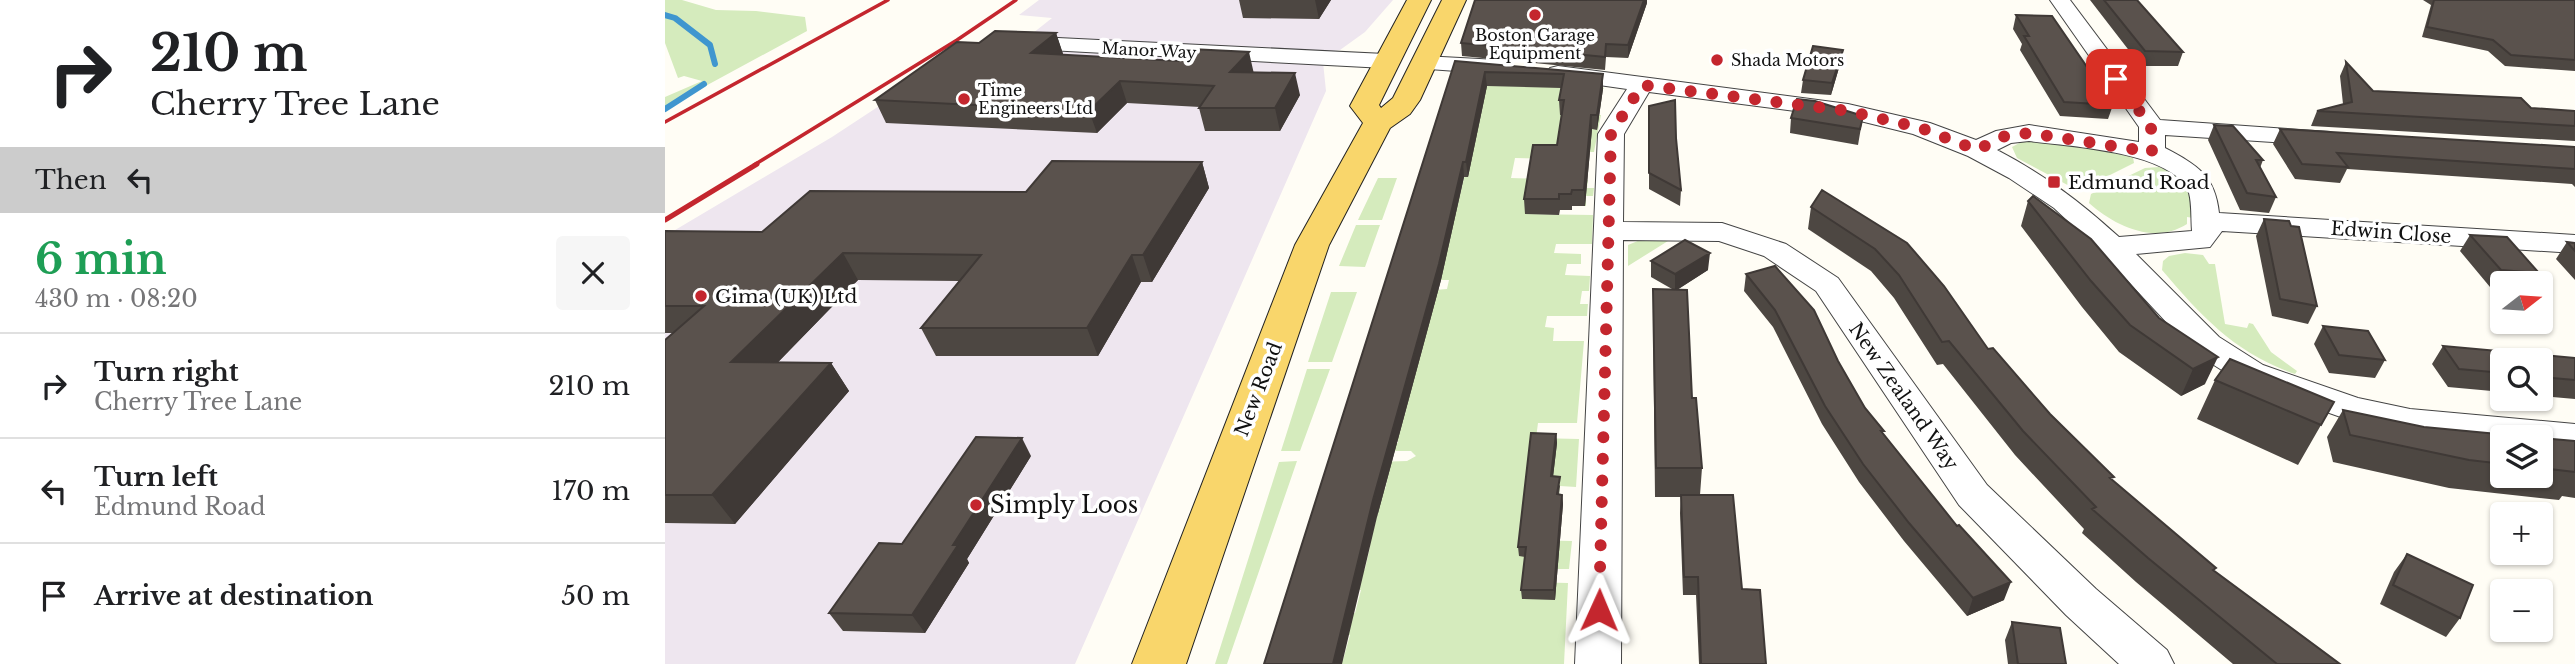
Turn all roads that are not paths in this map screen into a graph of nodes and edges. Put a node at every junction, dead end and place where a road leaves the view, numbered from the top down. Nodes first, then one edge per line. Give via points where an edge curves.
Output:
1 (1419, 0) edge
2 (1454, 0) edge
3 (2060, 0) edge
4 (997, 42) edge
5 (1385, 61) junction
6 (1423, 63) junction
7 (1642, 85) junction
8 (1378, 123) junction
9 (2344, 138) edge
10 (2152, 140) junction
11 (1977, 150) junction
12 (2207, 220) junction
13 (1609, 231) junction
14 (2575, 244) edge
15 (2112, 246) junction
16 (2575, 437) edge
17 (1159, 664) edge
18 (1598, 664) edge
19 (2151, 664) edge

1 - 5 main road
2 - 6 main road, New Road
3 - 10 street
4 - 5 street, Manor Way
5 - 6 main road
5 - 8 main road via 1364,106
6 - 7 street via 1530,70
6 - 8 main road, New Road via 1400,108
7 - 11 street via 1848,111 1921,128
7 - 13 street via 1611,134
8 - 17 main road, New Road via 1312,245
9 - 10 street
10 - 11 street via 2029,133 2005,136
10 - 12 street via 2196,181
11 - 15 street via 2064,202
12 - 14 street, Edwin Close
12 - 15 street via 2207,232 2199,241
13 - 18 street
13 - 19 street, New Zealand Way via 1722,232 1775,250 1827,285 1973,495
15 - 16 street via 2207,345 2251,373 2353,409 2410,422

